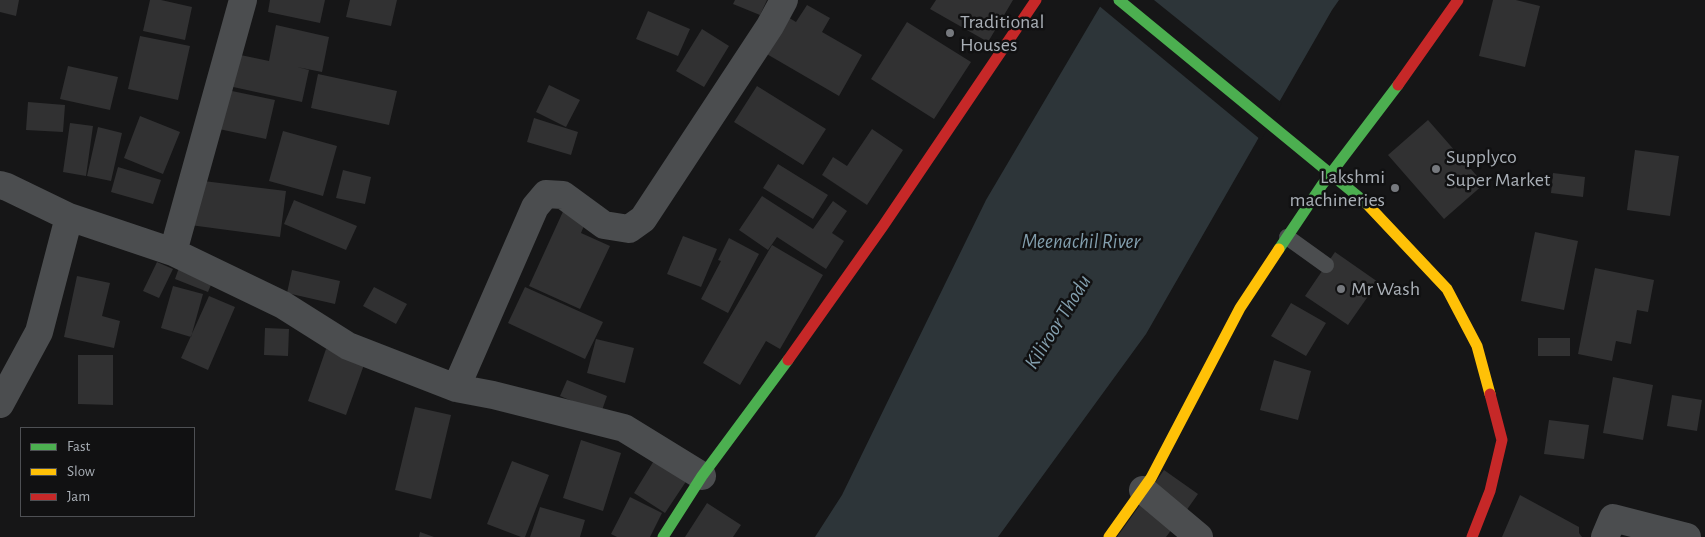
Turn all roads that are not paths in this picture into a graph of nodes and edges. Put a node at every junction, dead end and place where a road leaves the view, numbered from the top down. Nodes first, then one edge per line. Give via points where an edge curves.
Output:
1 (243, 0) edge
2 (784, 0) edge
3 (1036, 0) edge
4 (1119, 0) edge
5 (1458, 0) edge
6 (0, 185) edge
7 (70, 217) junction
8 (1287, 237) junction
9 (173, 252) junction
10 (1326, 265) dead end
11 (456, 388) junction
12 (0, 404) edge
13 (702, 476) junction
14 (1143, 490) junction
15 (663, 537) edge
16 (1109, 537) edge
17 (1198, 537) edge
18 (1472, 537) edge
19 (1605, 537) edge
20 (1687, 537) edge

1 - 9 street
2 - 11 street via 643,219 630,229 604,225 563,195 546,194 535,207
3 - 13 main road via 883,226
4 - 18 main road, bridge via 1366,203 1447,288 1477,346 1502,440 1490,491
5 - 8 main road
6 - 7 street
7 - 9 street
7 - 12 street via 39,332
8 - 10 lane
8 - 14 main road via 1240,308
9 - 11 street via 283,305 348,346
11 - 13 street via 624,428
13 - 15 main road
14 - 16 main road
14 - 17 street
19 - 20 street via 1613,518

